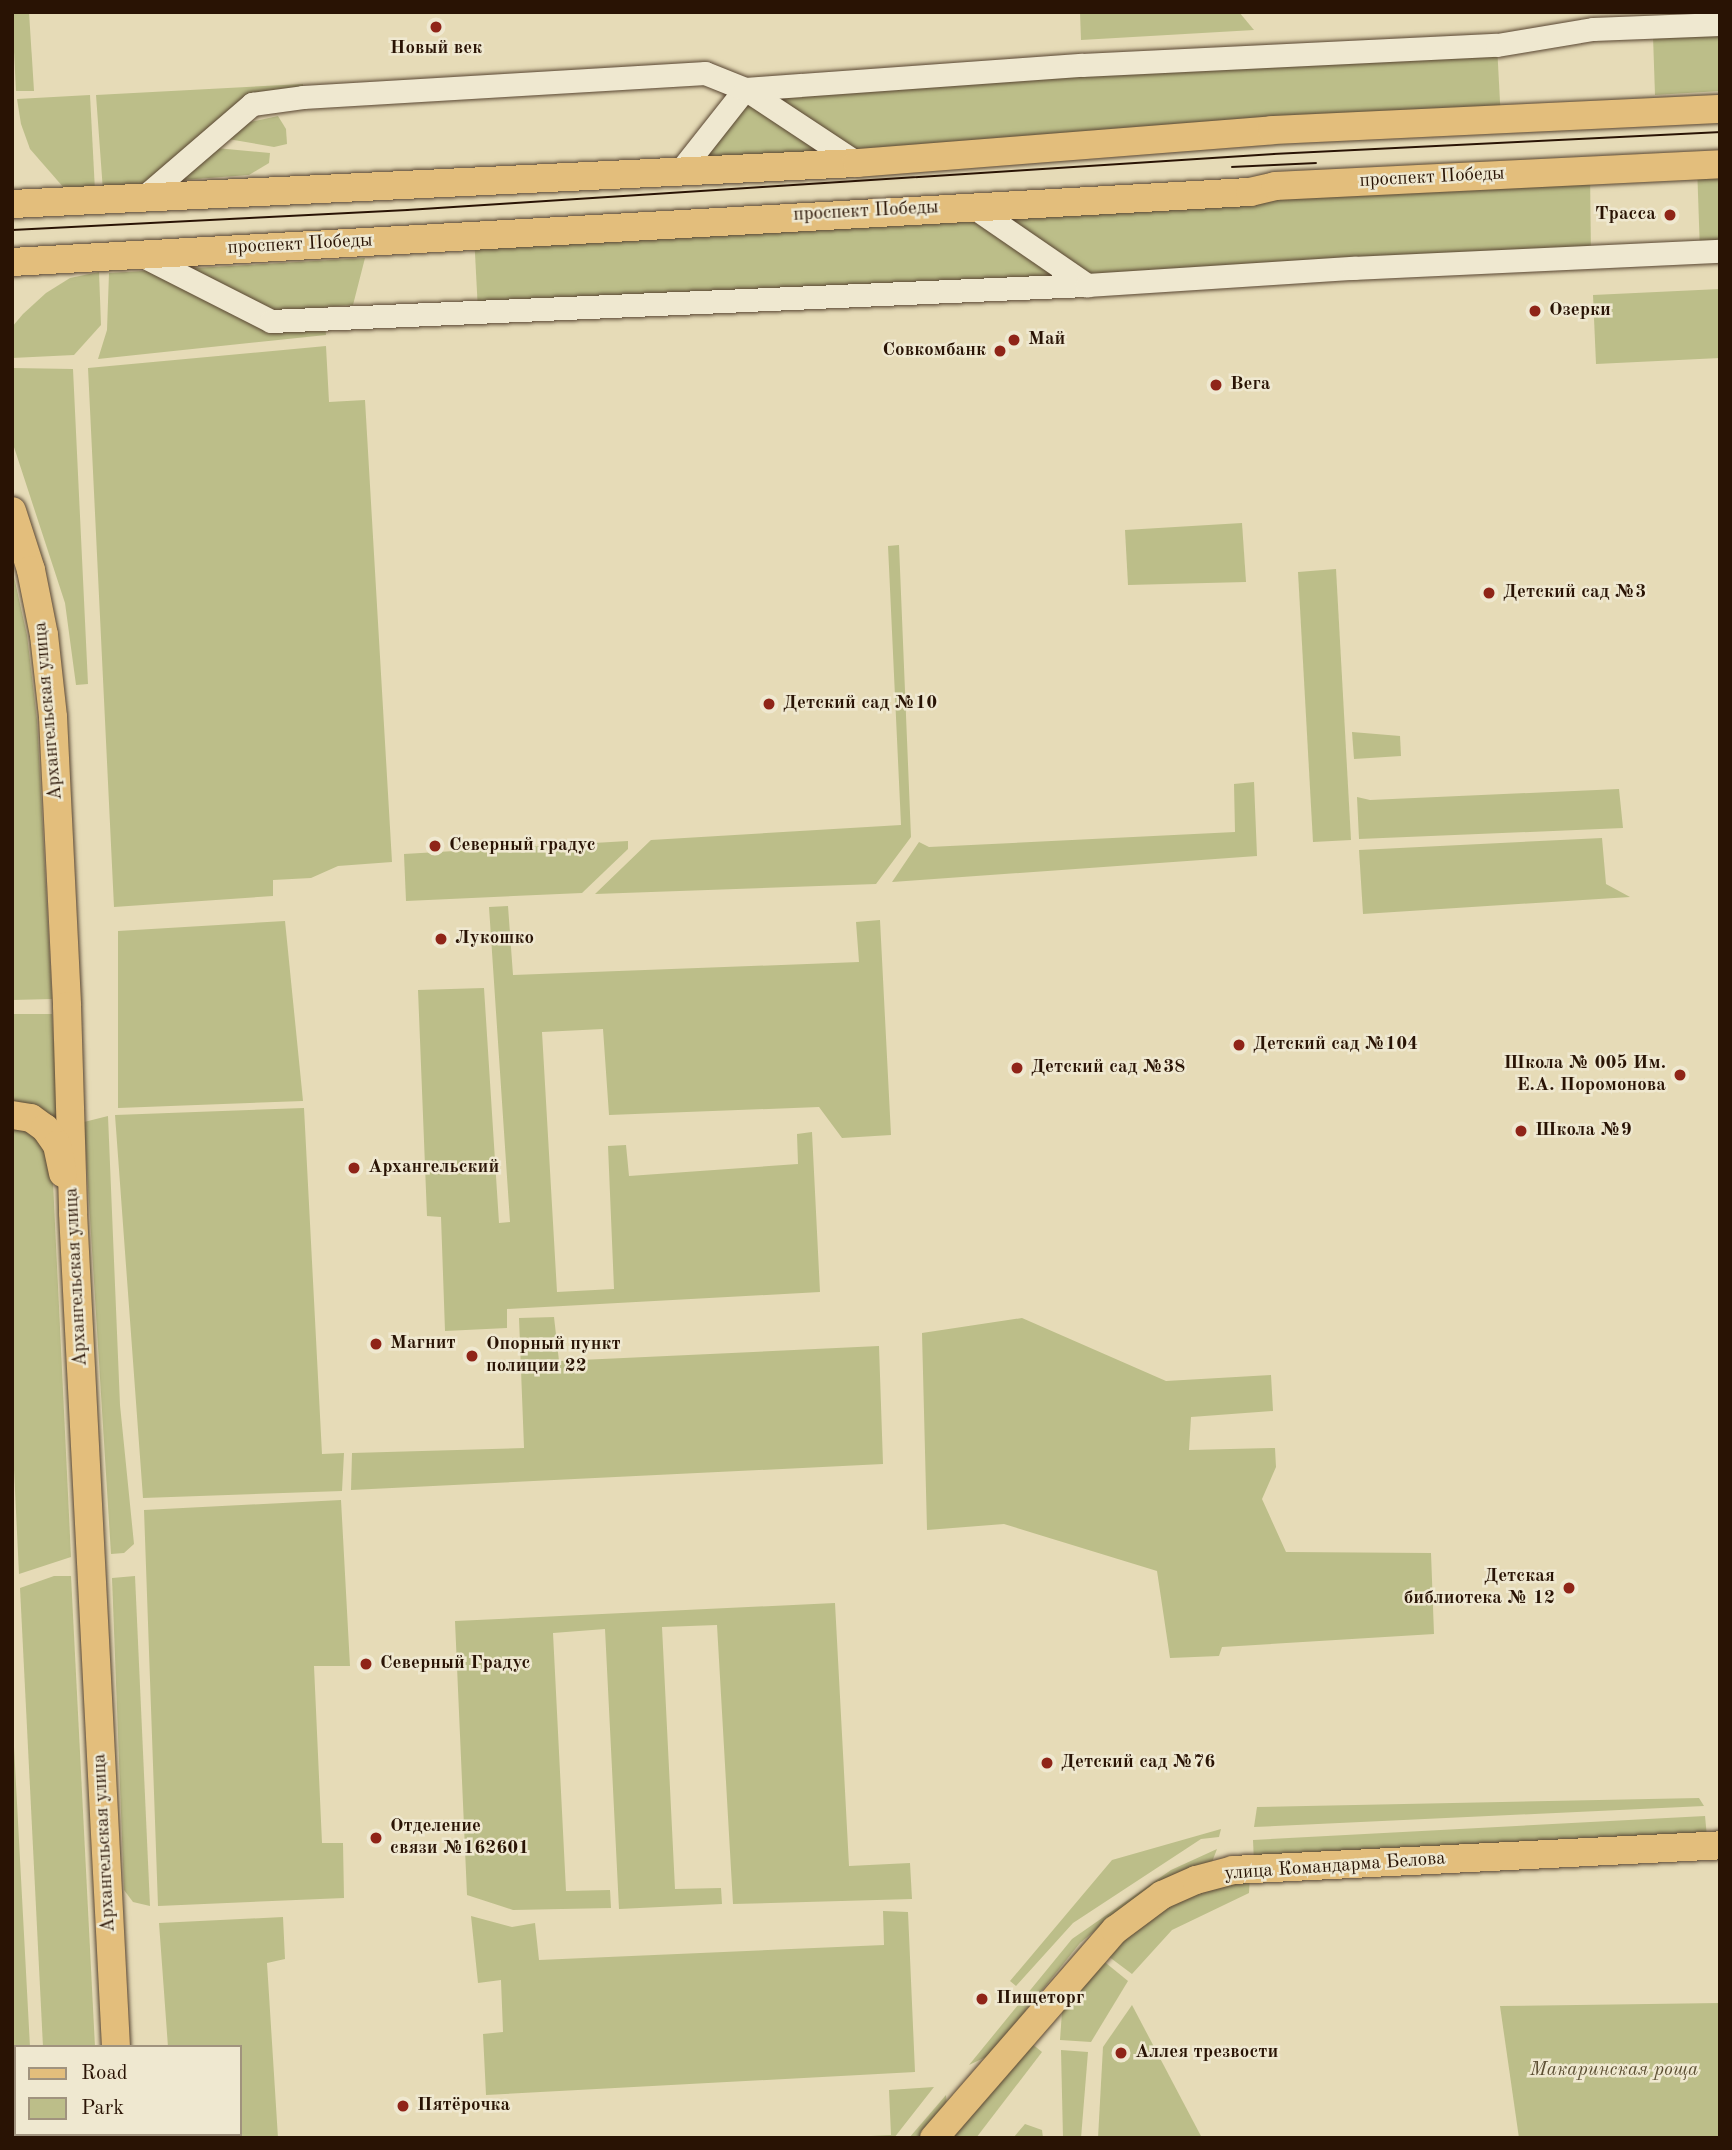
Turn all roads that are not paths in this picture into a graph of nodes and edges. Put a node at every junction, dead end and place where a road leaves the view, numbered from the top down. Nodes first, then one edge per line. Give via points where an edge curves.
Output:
1 (1720, 24) edge
2 (745, 89) junction
3 (1720, 109) edge
4 (857, 163) junction
5 (1720, 164) edge
6 (681, 170) junction
7 (144, 197) junction
8 (12, 204) edge
9 (972, 206) junction
10 (1720, 251) edge
11 (139, 254) junction
12 (12, 262) edge
13 (1087, 285) junction
14 (12, 511) edge
15 (12, 1115) edge
16 (73, 1213) junction
17 (1720, 1845) edge
18 (116, 2045) edge
19 (934, 2138) edge

1 - 2 street via 1593,29 1497,46 1082,65
2 - 4 street
2 - 6 street
2 - 7 street via 705,73 351,93 251,104
3 - 4 main road via 1272,130
4 - 6 main road
5 - 9 main road, проспект Победы
6 - 7 main road
7 - 8 main road
9 - 11 main road, проспект Победы
9 - 13 street
10 - 13 street
11 - 12 main road, проспект Победы
11 - 13 street via 271,321
14 - 16 main road, Архангельская улица via 31,570 44,635 53,717
15 - 16 main road via 31,1118 57,1145
16 - 18 main road, Архангельская улица
17 - 19 main road, улица Командарма Белова via 1233,1870 1196,1880 1162,1895 1115,1930

